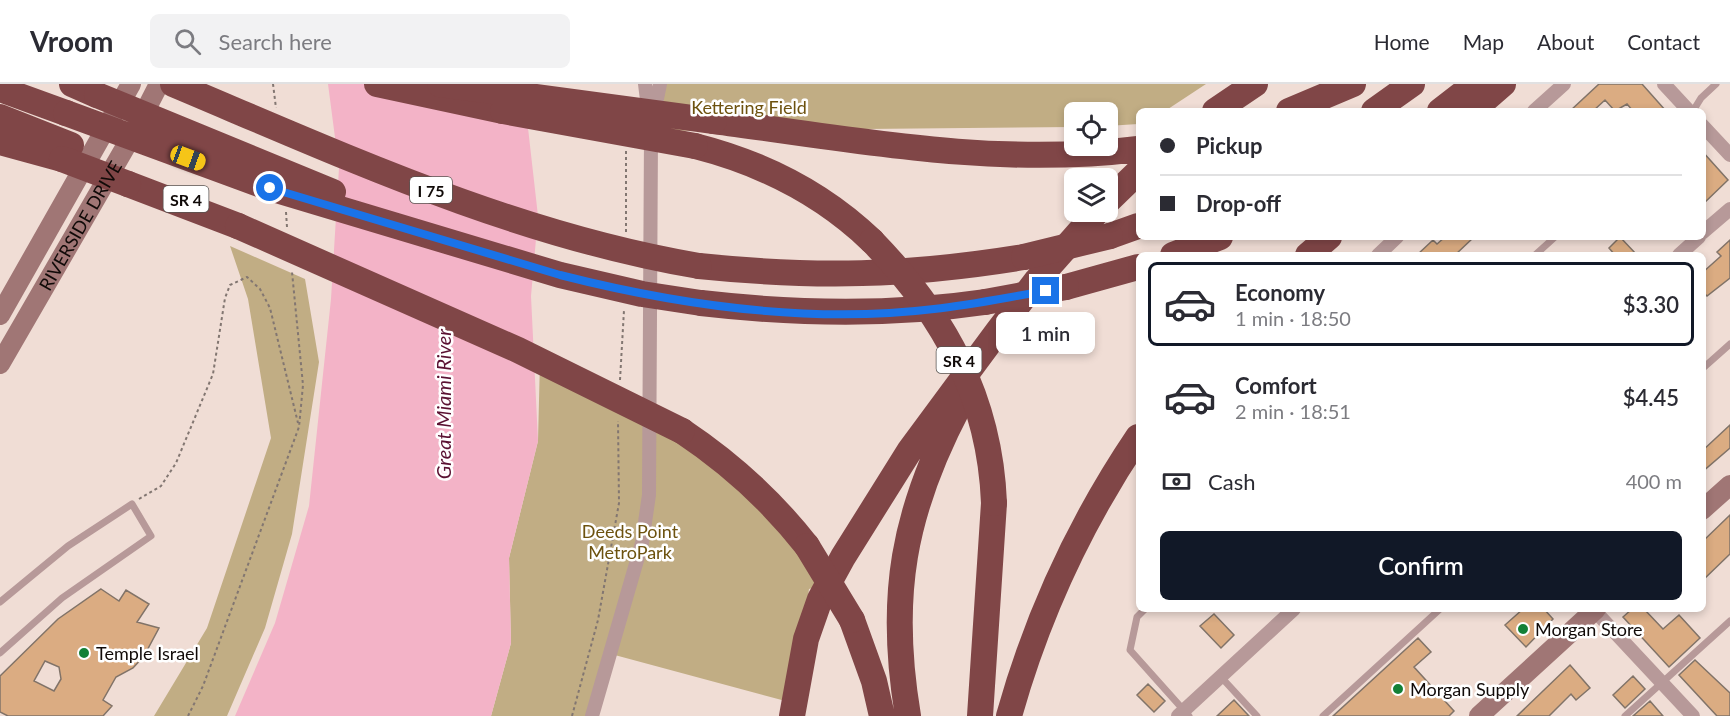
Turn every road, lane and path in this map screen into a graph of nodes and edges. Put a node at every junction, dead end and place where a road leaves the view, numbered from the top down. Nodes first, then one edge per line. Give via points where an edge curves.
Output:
1 (72, 84) edge
2 (131, 84) edge
3 (159, 84) edge
4 (173, 84) edge
5 (273, 84) edge
6 (377, 84) edge
7 (440, 84) edge
8 (645, 84) edge
9 (660, 84) edge
10 (1255, 84) edge
11 (1353, 84) edge
12 (1412, 84) edge
13 (1475, 84) edge
14 (1503, 84) edge
15 (1564, 84) edge
16 (1664, 84) edge
17 (1716, 84) edge
18 (0, 89) edge
19 (1219, 108) edge
20 (1296, 108) edge
21 (1378, 108) edge
22 (1444, 108) edge
23 (1475, 108) edge
24 (1537, 108) edge
25 (1688, 108) edge
26 (1693, 108) edge
27 (0, 117) edge
28 (277, 117) dead end
29 (1706, 129) edge
30 (651, 131) junction
31 (626, 140) dead end
32 (0, 142) edge
33 (1136, 149) edge
34 (66, 152) junction
35 (1730, 155) edge
36 (1136, 174) edge
37 (1118, 191) edge
38 (285, 208) dead end
39 (1730, 209) edge
40 (1088, 222) edge
41 (1136, 227) edge
42 (1706, 230) edge
43 (288, 232) dead end
44 (626, 234) dead end
45 (1212, 240) edge
46 (1326, 240) edge
47 (1394, 240) edge
48 (1552, 240) edge
49 (1695, 240) edge
50 (456, 242) junction
51 (1181, 252) edge
52 (1312, 252) edge
53 (1381, 252) edge
54 (1538, 252) edge
55 (1682, 252) edge
56 (291, 267) dead end
57 (1136, 268) edge
58 (625, 305) dead end
59 (0, 315) edge
60 (998, 331) junction
61 (1730, 344) edge
62 (621, 352) dead end
63 (0, 364) edge
64 (1706, 365) edge
65 (299, 427) junction
66 (617, 428) dead end
67 (1136, 440) edge
68 (1730, 484) edge
69 (132, 504) junction
70 (1706, 506) edge
71 (0, 602) edge
72 (1142, 612) edge
73 (1291, 612) edge
74 (1433, 612) edge
75 (1591, 612) edge
76 (1597, 612) edge
77 (1730, 621) edge
78 (0, 653) edge
79 (1221, 677) junction
80 (1662, 681) junction
81 (1184, 714) edge
82 (188, 716) edge
83 (572, 716) edge
84 (592, 716) edge
85 (792, 716) edge
86 (882, 716) edge
87 (908, 716) edge
88 (980, 716) edge
89 (1009, 716) edge
90 (1257, 716) edge
91 (1323, 716) edge
92 (1479, 716) edge
93 (1625, 716) edge
94 (1693, 716) edge

1 - 50 highway, I 75, bridge
2 - 59 main road, RIVERSIDE DRIVE
3 - 63 main road, RIVERSIDE DRIVE
4 - 41 highway, I 75, bridge via 507,219 603,248 699,266 866,275 962,267 1024,256
5 - 28 path
6 - 88 highway, SR 4, bridge via 695,146 744,161 781,177 836,210 872,241 942,327 960,363 983,429 992,472 994,530
7 - 33 highway, bridge via 898,147 1041,156
8 - 30 street
9 - 30 street
10 - 19 highway
11 - 20 highway
12 - 21 highway
13 - 22 highway
14 - 23 highway
15 - 24 street
16 - 25 street
17 - 26 lane
18 - 50 highway, bridge via 270,188
27 - 34 highway
29 - 35 street
30 - 84 street via 649,495 642,543
31 - 44 path
32 - 34 highway
34 - 86 highway, bridge via 518,350 682,431 714,452 750,483 807,546 832,583 852,620
36 - 37 highway
38 - 43 path
39 - 42 street
40 - 60 highway
45 - 51 highway
46 - 52 highway
47 - 53 street
48 - 54 lane
49 - 55 street
50 - 57 highway, I 75, bridge via 602,286 701,303 834,313 932,310 1066,287
56 - 65 path via 303,386
58 - 62 path
60 - 85 highway via 910,450 820,599 806,639
60 - 87 highway via 939,443 915,505 900,576 899,639
61 - 64 lane
65 - 69 path via 270,308 247,277 230,285 225,298 213,374 176,463 161,486
65 - 82 path via 203,686
66 - 83 path via 619,503 598,620
67 - 89 highway via 1065,562 1040,621
68 - 70 main road
69 - 71 lane via 68,546
69 - 78 lane via 151,536 62,598
72 - 81 lane via 1137,617 1130,650
73 - 79 street
74 - 91 lane
75 - 92 main road
76 - 80 street
77 - 80 lane
79 - 81 street
79 - 90 lane
80 - 93 lane
80 - 94 street

